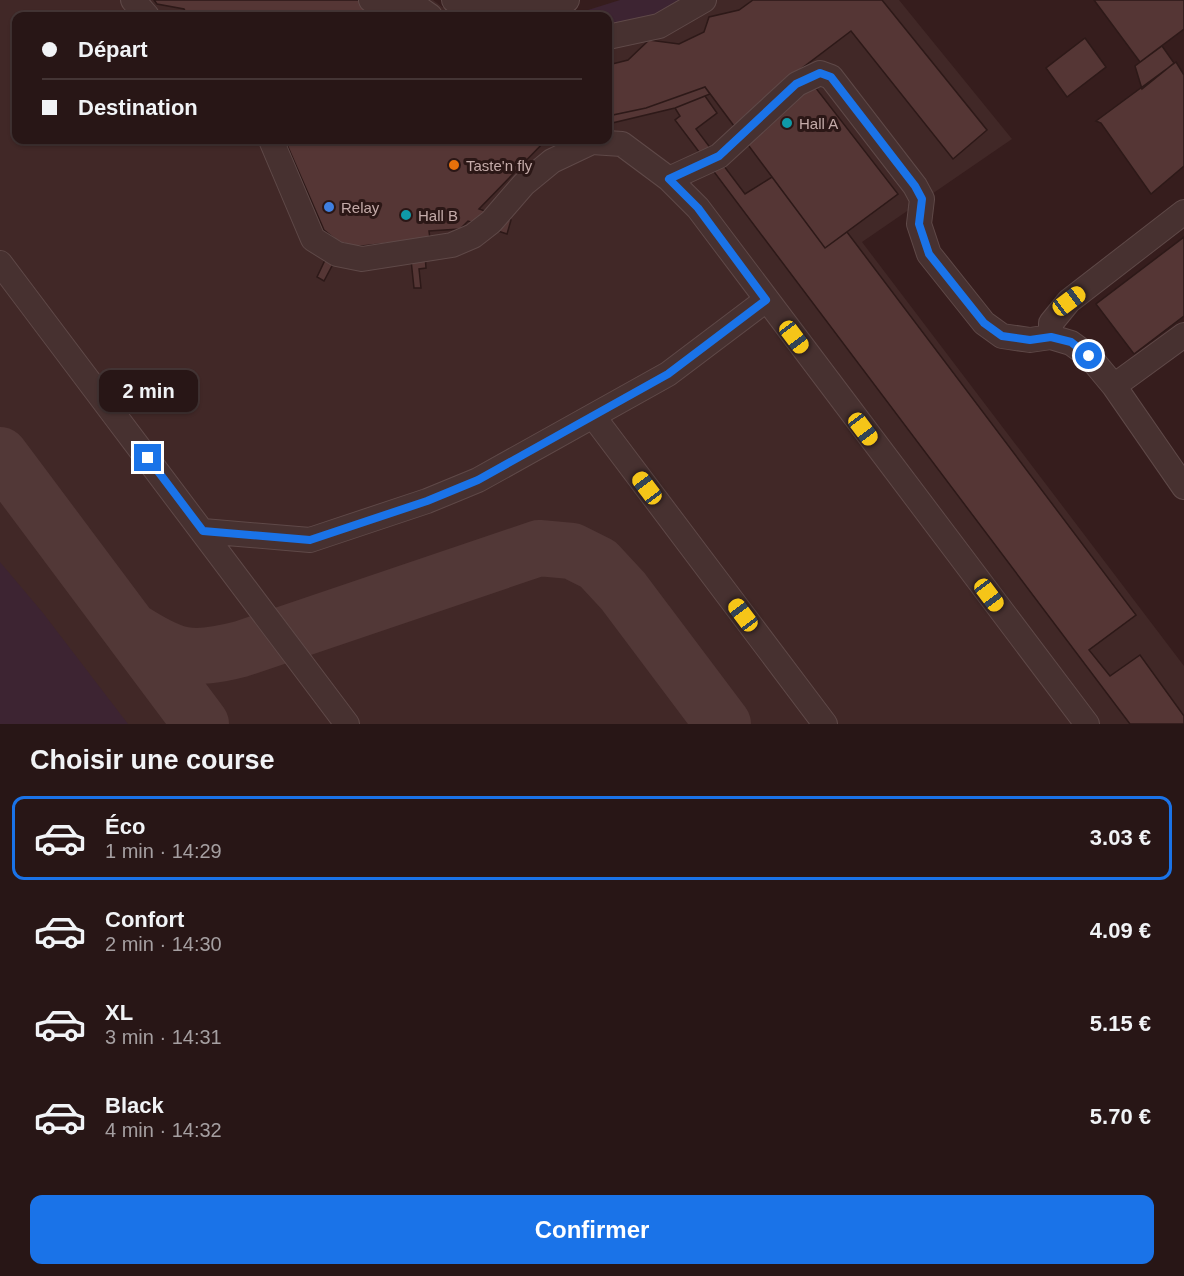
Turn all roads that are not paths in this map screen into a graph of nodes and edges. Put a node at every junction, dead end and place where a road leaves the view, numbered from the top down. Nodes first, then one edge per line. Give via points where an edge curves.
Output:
1 (133, 0) edge
2 (371, 0) edge
3 (407, 0) edge
4 (454, 0) edge
5 (567, 0) edge
6 (704, 0) edge
7 (144, 12) edge
8 (393, 12) edge
9 (424, 12) edge
10 (612, 36) edge
11 (612, 143) edge
12 (273, 144) edge
13 (588, 144) edge
14 (669, 179) junction
15 (1184, 212) edge
16 (0, 263) edge
17 (766, 300) junction
18 (1184, 335) edge
19 (1051, 337) junction
20 (1114, 386) junction
21 (593, 416) junction
22 (1184, 487) edge
23 (203, 531) junction
24 (347, 724) edge
25 (825, 724) edge
26 (1087, 724) edge

1 - 7 street
2 - 8 street
3 - 9 street
4 - 5 street via 514,8
6 - 10 street via 659,26
11 - 14 street via 622,144
12 - 13 street via 313,239 337,254 362,259 452,245 473,236 545,166
14 - 17 street via 698,208
14 - 19 street via 719,156 796,84 820,73 831,77 915,186 922,199 919,224 929,254 984,323 1002,336 1030,340
15 - 19 street via 1069,301 1051,323
16 - 23 street
17 - 21 street via 668,374
17 - 26 street
18 - 20 street
19 - 20 street via 1071,342 1089,356
20 - 22 street
21 - 23 street via 478,480 310,540
21 - 25 street
23 - 24 street

